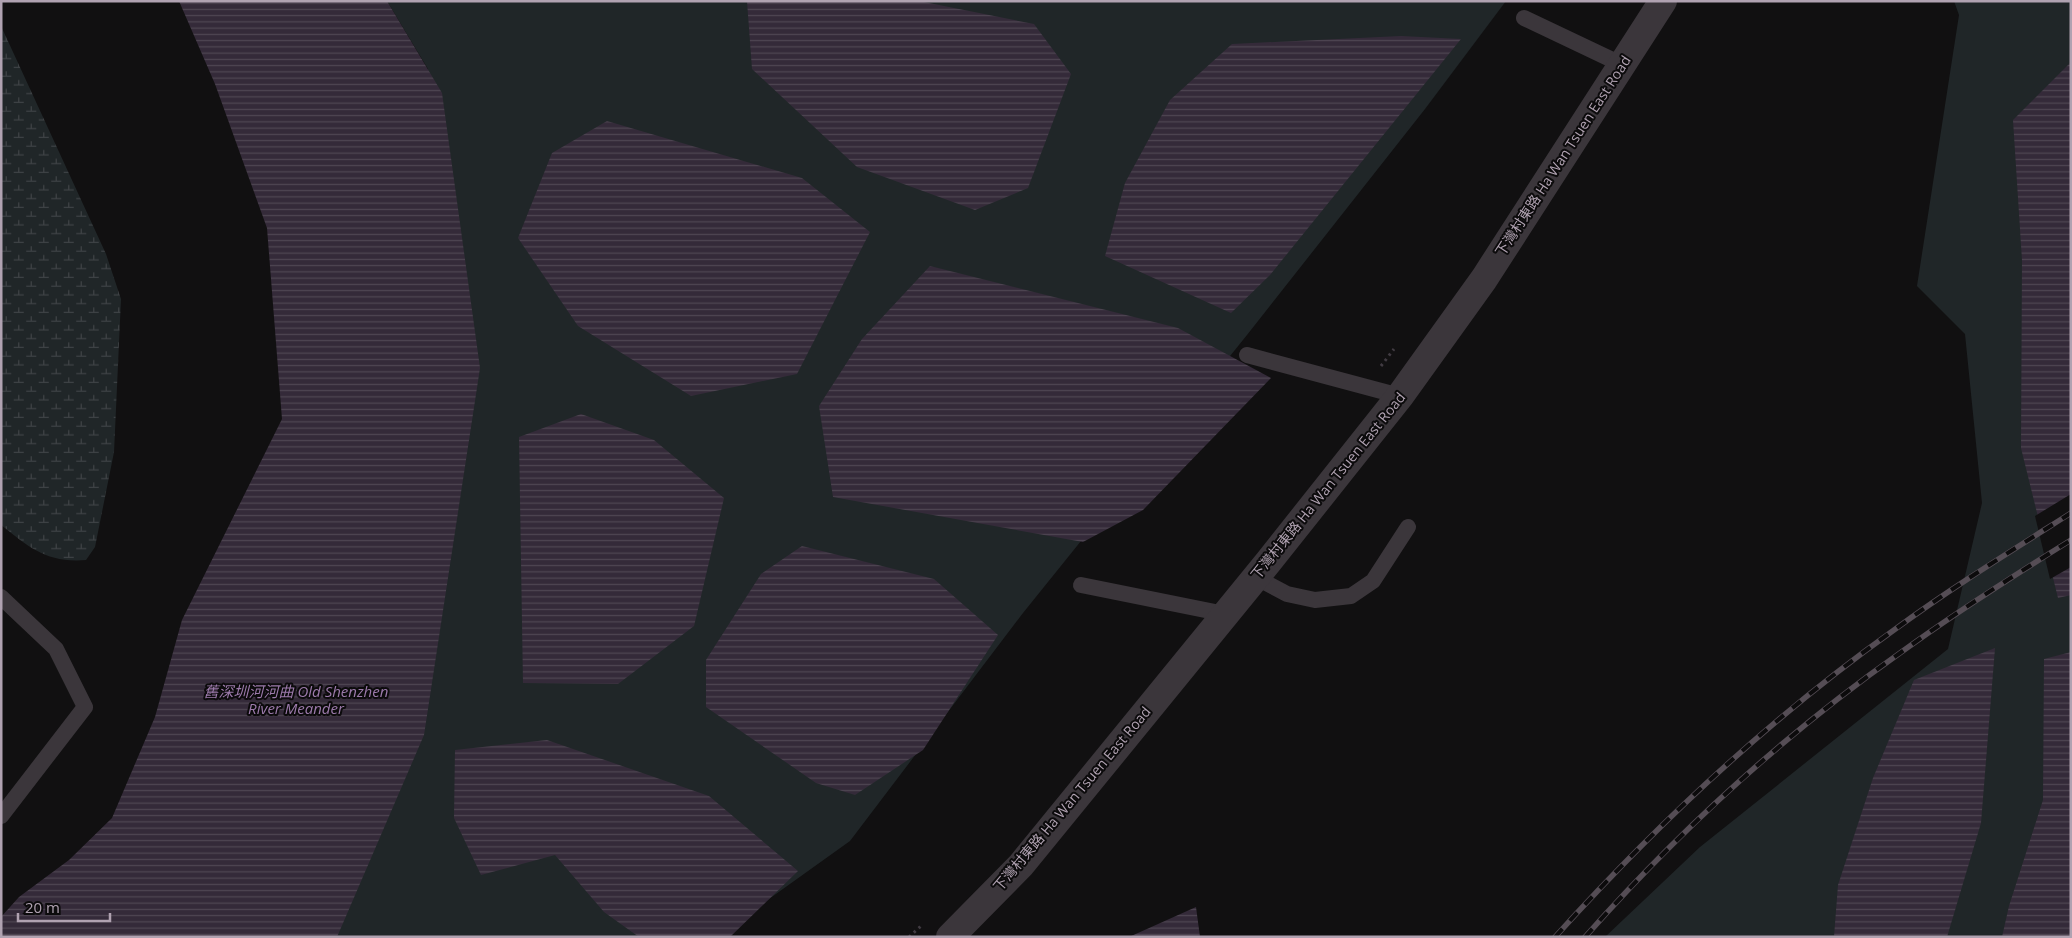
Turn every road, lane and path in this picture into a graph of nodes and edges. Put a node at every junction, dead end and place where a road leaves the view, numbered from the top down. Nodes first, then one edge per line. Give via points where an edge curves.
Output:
1 (1663, 1) edge
2 (1524, 18) dead end
3 (1623, 65) junction
4 (1247, 355) dead end
5 (1400, 396) junction
6 (1408, 528) dead end
7 (1255, 577) junction
8 (1081, 585) dead end
9 (1, 597) edge
10 (1225, 614) junction
11 (1, 816) edge
12 (921, 926) dead end
13 (909, 937) edge
14 (950, 937) edge

1 - 3 street, 下灣村東路 Ha Wan Tsuen East Road
2 - 3 lane
3 - 5 street, 下灣村東路 Ha Wan Tsuen East Road via 1484,279
4 - 5 lane
5 - 7 street, 下灣村東路 Ha Wan Tsuen East Road
6 - 7 lane via 1373,581 1351,596 1315,600 1287,594
7 - 10 street, 下灣村東路 Ha Wan Tsuen East Road
8 - 10 lane
9 - 11 lane via 56,649 85,706
10 - 14 street, 下灣村東路 Ha Wan Tsuen East Road via 1021,864
12 - 13 path

